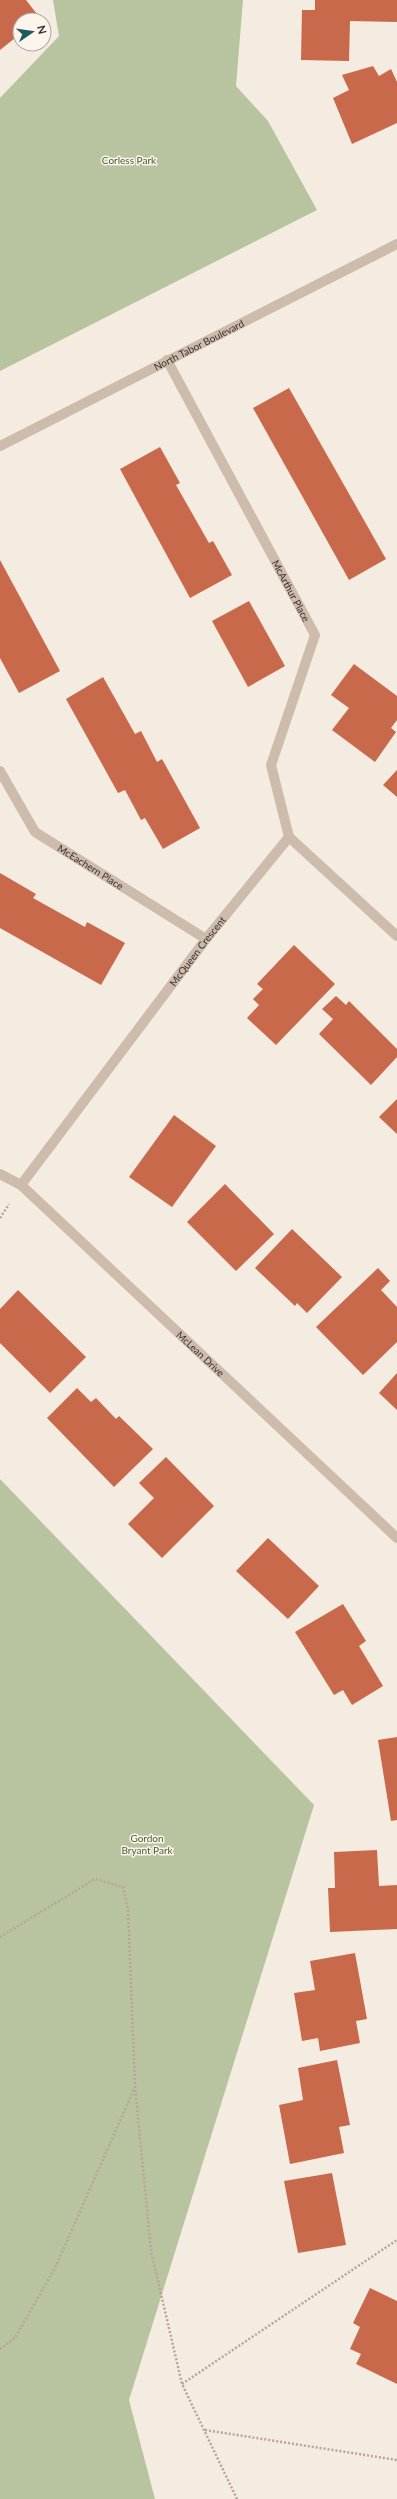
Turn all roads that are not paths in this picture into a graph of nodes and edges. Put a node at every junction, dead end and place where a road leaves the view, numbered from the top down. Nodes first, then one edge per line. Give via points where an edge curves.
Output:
1 (397, 244) edge
2 (167, 360) junction
3 (0, 446) edge
4 (0, 772) edge
5 (289, 837) junction
6 (397, 936) edge
7 (206, 939) junction
8 (0, 1174) edge
9 (21, 1185) junction
10 (397, 1538) edge

1 - 2 street, North Tabor Boulevard
2 - 3 street, North Tabor Boulevard
2 - 5 street, McArthur Place via 315,635 270,765
4 - 7 street, McEachern Place via 35,832
5 - 6 street
5 - 7 street, McQueen Crescent
7 - 9 street, McQueen Crescent
8 - 9 street, McLean Drive
9 - 10 street, McLean Drive

